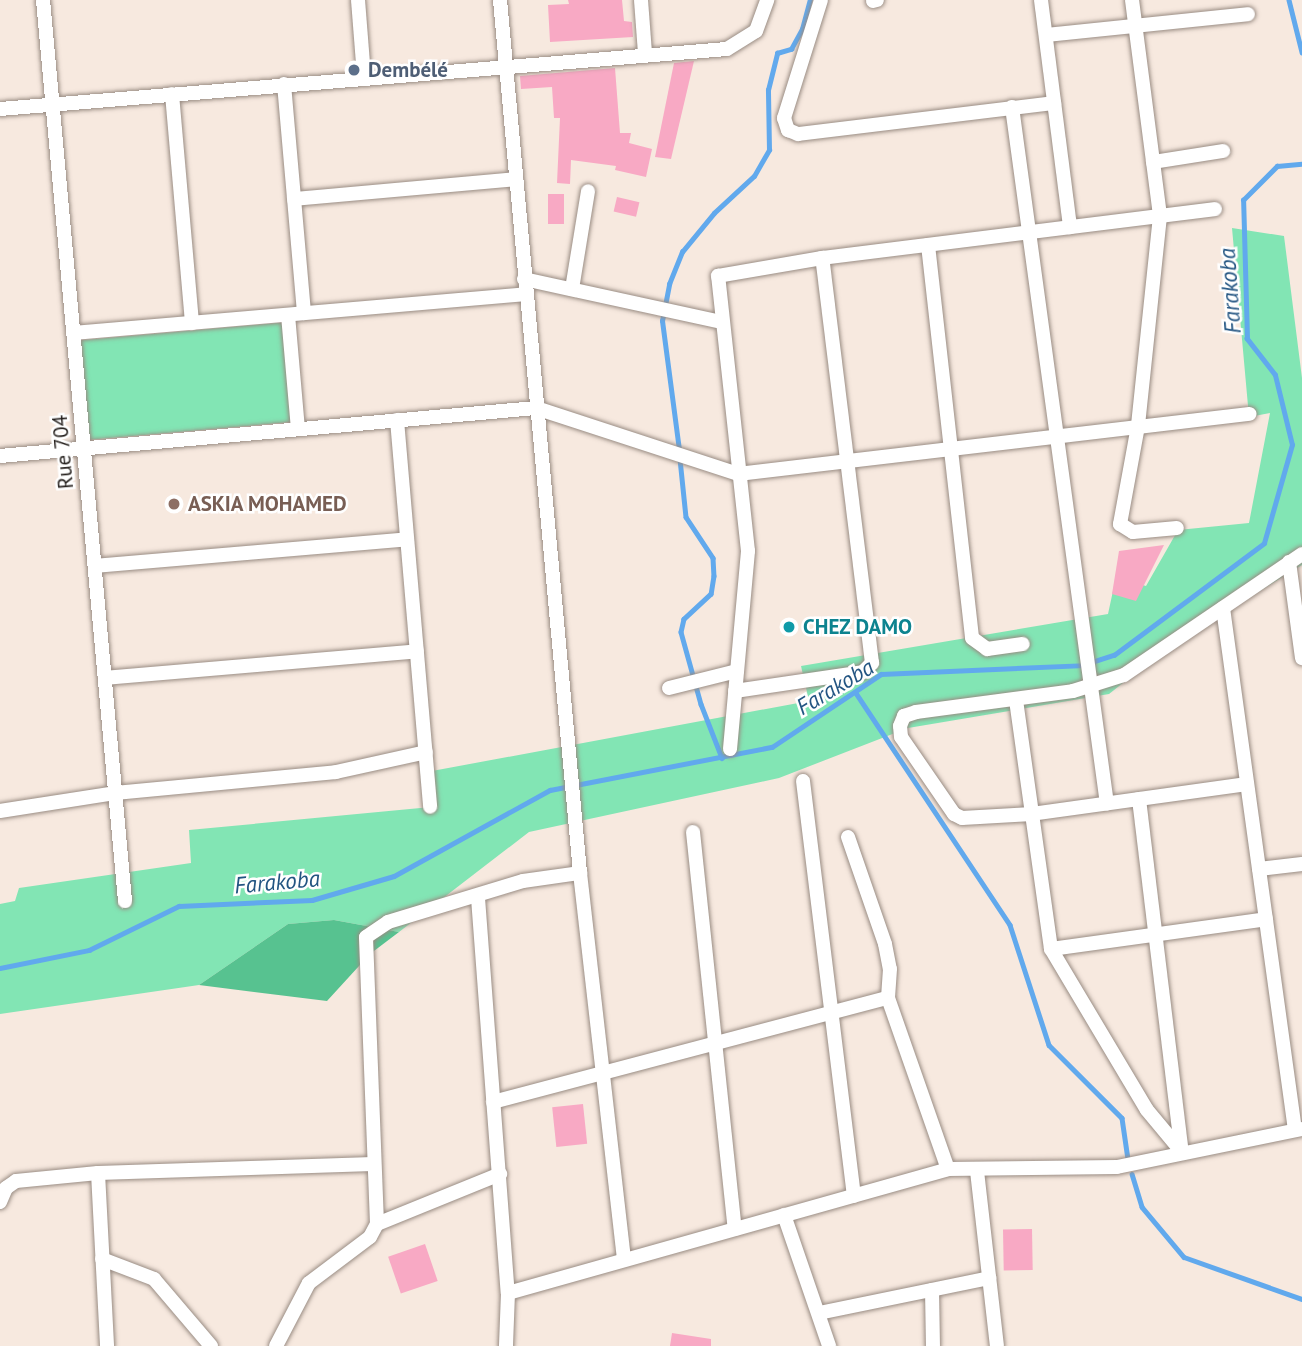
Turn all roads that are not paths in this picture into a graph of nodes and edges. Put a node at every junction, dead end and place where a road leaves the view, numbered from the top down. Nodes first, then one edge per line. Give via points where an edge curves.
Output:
1 (43, 0) edge
2 (358, 0) edge
3 (500, 0) edge
4 (640, 0) edge
5 (766, 0) edge
6 (821, 0) edge
7 (1041, 0) edge
8 (1132, 0) edge
9 (1248, 14) dead end
10 (1135, 25) junction
11 (1046, 35) junction
12 (645, 53) junction
13 (506, 65) junction
14 (364, 77) junction
15 (284, 85) junction
16 (172, 94) junction
17 (1054, 103) junction
18 (52, 104) junction
19 (1012, 107) junction
20 (0, 109) edge
21 (1223, 151) dead end
22 (1153, 162) junction
23 (516, 179) junction
24 (588, 191) dead end
25 (294, 198) junction
26 (1215, 209) dead end
27 (1160, 216) junction
28 (1069, 227) junction
29 (1029, 233) junction
30 (928, 245) junction
31 (822, 258) junction
32 (525, 286) junction
33 (572, 289) junction
34 (304, 313) junction
35 (288, 315) junction
36 (721, 322) junction
37 (192, 323) junction
38 (73, 333) junction
39 (536, 408) junction
40 (1249, 414) dead end
41 (397, 420) junction
42 (1138, 426) junction
43 (298, 429) junction
44 (1055, 436) junction
45 (84, 447) junction
46 (950, 447) junction
47 (0, 456) edge
48 (847, 460) junction
49 (738, 474) junction
50 (1177, 528) dead end
51 (407, 539) junction
52 (1302, 554) edge
53 (1289, 562) junction
54 (94, 566) junction
55 (1223, 608) junction
56 (1023, 645) dead end
57 (417, 651) junction
58 (1302, 658) edge
59 (737, 671) junction
60 (105, 678) junction
61 (1090, 682) junction
62 (669, 688) dead end
63 (735, 691) junction
64 (1016, 701) junction
65 (730, 749) dead end
66 (426, 752) junction
67 (803, 781) dead end
68 (1247, 784) junction
69 (115, 793) junction
70 (1139, 799) junction
71 (1107, 804) junction
72 (430, 807) dead end
73 (0, 811) edge
74 (1032, 814) junction
75 (693, 832) dead end
76 (848, 837) dead end
77 (1302, 864) edge
78 (1259, 869) junction
79 (580, 873) junction
80 (478, 898) junction
81 (125, 901) dead end
82 (1266, 919) junction
83 (1155, 934) junction
84 (1051, 949) junction
85 (888, 998) junction
86 (831, 1014) junction
87 (716, 1044) junction
88 (603, 1074) junction
89 (494, 1102) junction
90 (1298, 1130) edge
91 (1182, 1152) junction
92 (373, 1164) junction
93 (948, 1169) junction
94 (977, 1171) junction
95 (98, 1173) junction
96 (500, 1174) junction
97 (854, 1196) junction
98 (0, 1202) edge
99 (784, 1215) junction
100 (377, 1224) junction
101 (735, 1229) junction
102 (102, 1259) junction
103 (624, 1260) junction
104 (989, 1278) junction
105 (932, 1290) junction
106 (508, 1293) junction
107 (819, 1313) junction
108 (107, 1346) edge
109 (211, 1346) edge
110 (276, 1346) edge
111 (506, 1346) edge
112 (829, 1346) edge
113 (933, 1346) edge
114 (997, 1346) edge

1 - 18 street, Rue 704
2 - 14 street
3 - 13 street
4 - 12 street
5 - 12 street via 755,31 727,49
6 - 19 street via 784,118 788,130 798,134
7 - 11 street
8 - 10 street
9 - 10 street
10 - 11 street
10 - 22 street
11 - 17 street
12 - 13 street
13 - 14 street
13 - 23 street
14 - 15 street
15 - 16 street
15 - 25 street
16 - 18 street
16 - 37 street
17 - 19 street
17 - 28 street
18 - 20 street
18 - 38 street, Rue 704
19 - 29 street
21 - 22 street
22 - 27 street
23 - 25 street
23 - 32 street
24 - 33 street
25 - 34 street
26 - 27 street
27 - 28 street
27 - 42 street
28 - 29 street
29 - 30 street
29 - 44 street
30 - 31 street
30 - 46 street
31 - 36 street via 722,273 717,282
31 - 48 street
32 - 33 street
32 - 34 street
32 - 39 street
33 - 36 street
34 - 35 street
35 - 37 street
35 - 43 street
36 - 49 street
37 - 38 street
38 - 45 street, Rue 704
39 - 41 street
39 - 49 street
39 - 79 street
40 - 42 street
41 - 43 street
41 - 51 street
42 - 44 street
42 - 50 street via 1120,524 1133,532
43 - 45 street
44 - 46 street
44 - 61 street
45 - 47 street
45 - 54 street, Rue 704
46 - 48 street
46 - 56 street via 972,638 987,649
48 - 49 street
48 - 63 street via 872,663 863,672
49 - 59 street via 748,551
51 - 54 street
51 - 57 street
52 - 53 street
53 - 55 street
53 - 58 street
54 - 60 street, Rue 704
55 - 61 street via 1136,669
55 - 68 street
57 - 60 street
57 - 66 street
59 - 62 street
59 - 63 street
60 - 69 street, Rue 704
61 - 64 street
61 - 71 street
63 - 65 street
64 - 74 street
64 - 74 street via 916,712 904,716 901,737 954,814 970,819
66 - 69 street via 336,772
66 - 72 street
67 - 86 street
68 - 70 street
68 - 78 street
69 - 73 street
69 - 81 street, Rue 704
70 - 71 street
70 - 83 street
71 - 74 street
74 - 84 street
75 - 87 street
76 - 85 street via 884,944 890,969
77 - 78 street
78 - 82 street
79 - 80 street via 534,878
79 - 88 street
80 - 89 street
80 - 92 street via 388,922 366,937
82 - 83 street
82 - 90 street
83 - 84 street
83 - 91 street
84 - 91 street via 1147,1110
85 - 86 street
85 - 93 street
86 - 87 street
86 - 97 street
87 - 88 street
87 - 101 street
88 - 89 street
88 - 103 street
89 - 96 street
90 - 91 street
91 - 94 street via 1116,1167
92 - 95 street
92 - 100 street
93 - 94 street
93 - 97 street
94 - 104 street
95 - 98 street via 16,1181 6,1188
95 - 102 street
96 - 100 street
96 - 106 street
97 - 99 street
99 - 101 street
99 - 107 street
100 - 110 street via 370,1237 309,1283
101 - 103 street
102 - 108 street
102 - 109 street via 154,1279
103 - 106 street
104 - 105 street
104 - 114 street
105 - 107 street
105 - 113 street
106 - 111 street
107 - 112 street

